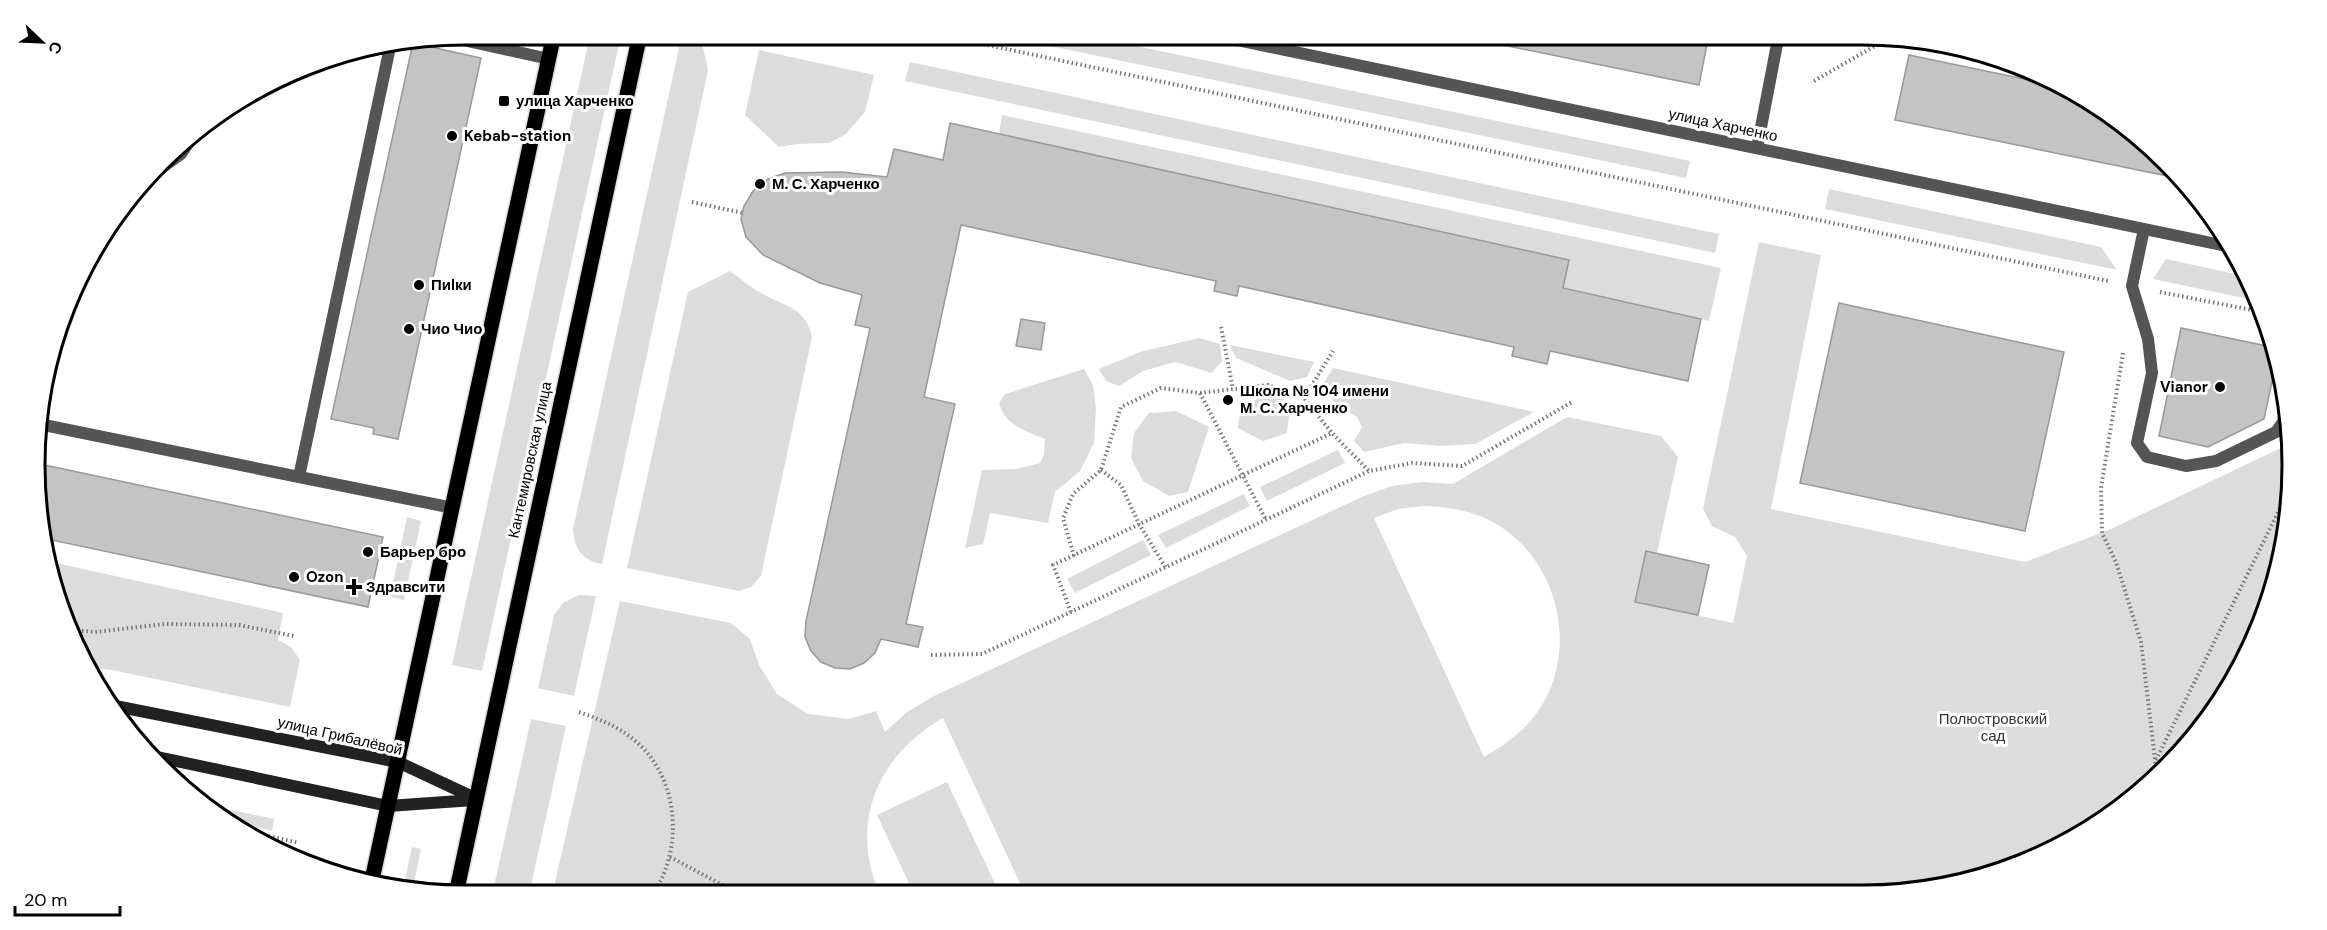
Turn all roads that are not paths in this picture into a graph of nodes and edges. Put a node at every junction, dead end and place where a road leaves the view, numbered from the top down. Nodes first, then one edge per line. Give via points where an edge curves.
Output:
1 (486, 45) edge
2 (552, 45) edge
3 (638, 45) edge
4 (1261, 45) edge
5 (1777, 45) edge
6 (389, 52) edge
7 (549, 59) junction
8 (1757, 148) junction
9 (2144, 229) junction
10 (2219, 245) edge
11 (47, 426) edge
12 (2280, 427) edge
13 (299, 477) junction
14 (453, 508) junction
15 (123, 707) edge
16 (165, 759) edge
17 (398, 762) junction
18 (477, 799) junction
19 (388, 806) junction
20 (373, 875) edge
21 (458, 885) edge

1 - 7 street
2 - 7 main road
3 - 18 main road, Кантемировская улица
4 - 8 street, улица Харченко
5 - 8 street
6 - 13 street
7 - 14 main road
8 - 9 street, улица Харченко
9 - 10 street, улица Харченко
9 - 12 street via 2132,286 2148,339 2152,372 2137,443 2146,457 2186,466 2216,461
11 - 13 street
13 - 14 street
14 - 17 main road
15 - 17 street, улица Грибалёвой
16 - 19 street
17 - 18 street, улица Грибалёвой
17 - 19 main road
18 - 19 street
18 - 21 main road, Кантемировская улица
19 - 20 main road

